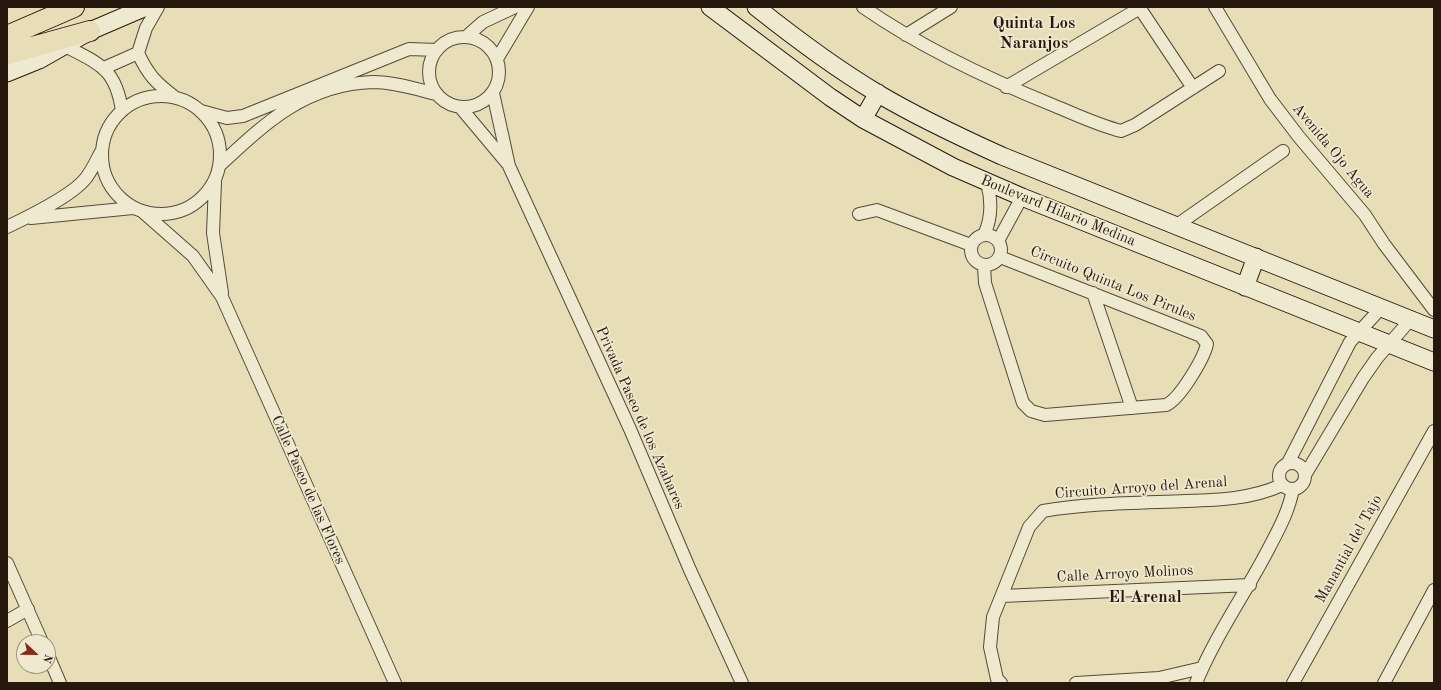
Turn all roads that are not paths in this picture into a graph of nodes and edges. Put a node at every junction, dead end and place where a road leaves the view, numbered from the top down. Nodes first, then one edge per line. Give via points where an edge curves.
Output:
1 (74, 7) edge
2 (146, 7) edge
3 (158, 7) edge
4 (515, 7) edge
5 (528, 7) edge
6 (710, 7) edge
7 (756, 7) edge
8 (863, 7) edge
9 (951, 7) edge
10 (1215, 7) edge
11 (1140, 8) edge
12 (90, 31) junction
13 (9, 35) edge
14 (906, 35) junction
15 (466, 37) junction
16 (65, 46) junction
17 (437, 50) junction
18 (138, 53) junction
19 (7, 54) edge
20 (497, 59) junction
21 (104, 68) junction
22 (1219, 71) dead end
23 (7, 73) edge
24 (1006, 87) junction
25 (1193, 88) junction
26 (493, 93) junction
27 (436, 94) junction
28 (878, 94) junction
29 (177, 98) junction
30 (460, 108) junction
31 (122, 111) junction
32 (201, 111) junction
33 (863, 119) junction
34 (102, 149) junction
35 (1283, 151) dead end
36 (219, 166) junction
37 (509, 166) junction
38 (215, 179) junction
39 (987, 183) junction
40 (1022, 197) junction
41 (138, 210) junction
42 (859, 214) dead end
43 (25, 218) junction
44 (1177, 225) junction
45 (7, 227) edge
46 (984, 235) junction
47 (998, 241) junction
48 (971, 245) junction
49 (1000, 257) junction
50 (1256, 257) junction
51 (984, 266) junction
52 (1245, 287) junction
53 (1093, 293) junction
54 (222, 297) junction
55 (1381, 308) junction
56 (1434, 310) edge
57 (1411, 319) junction
58 (1434, 329) edge
59 (1359, 331) junction
60 (1389, 343) junction
61 (1434, 362) edge
62 (1132, 408) junction
63 (1434, 432) edge
64 (1431, 444) edge
65 (1288, 463) junction
66 (1305, 475) junction
67 (1287, 487) junction
68 (7, 563) edge
69 (1250, 585) junction
70 (1434, 590) edge
71 (1002, 596) junction
72 (28, 609) junction
73 (7, 621) edge
74 (39, 634) edge
75 (1202, 668) junction
76 (1160, 680) edge
77 (395, 683) edge
78 (742, 683) edge
79 (1001, 683) edge
80 (1076, 683) edge
81 (1196, 683) edge
82 (1293, 683) edge
83 (1384, 683) edge

1 - 13 main road
2 - 12 street
3 - 18 street via 146,28
4 - 15 street via 483,22
5 - 20 street
6 - 33 street, Boulevard Hilario Medina
7 - 28 street, Boulevard Hilario Medina via 843,72
8 - 14 street
9 - 14 street
10 - 56 street, Avenida Ojo Agua via 1270,99 1298,138 1365,215
11 - 24 street
11 - 25 street
12 - 16 street
12 - 19 main road
14 - 24 street
15 - 17 street via 455,38
15 - 20 street via 479,40
16 - 21 street
16 - 23 street via 40,60
17 - 27 street via 430,64 430,80
17 - 32 street via 409,49 243,116 227,118
18 - 21 street
18 - 29 street via 154,82
20 - 26 street via 498,82
21 - 31 street via 116,86
22 - 25 street
24 - 25 street via 1121,131 1135,125
26 - 30 street via 484,102
26 - 37 street, Privada Paseo de los Azahares
27 - 30 street
27 - 36 street via 374,82 353,84 319,93 278,114
28 - 33 street
28 - 44 street, Boulevard Hilario Medina via 1002,156
29 - 31 street via 158,96 138,101
29 - 32 street
30 - 37 street, Privada Paseo de los Azahares
31 - 34 street via 109,128
32 - 36 street via 212,125 218,142
33 - 39 street, Boulevard Hilario Medina via 905,143
34 - 41 street via 102,163 112,189 122,200
34 - 43 street via 85,180
35 - 44 street
36 - 38 street
37 - 78 street, Privada Paseo de los Azahares via 630,429
38 - 41 street via 197,202 185,209 171,214
38 - 54 street, Calle Paseo de las Flores via 213,233
39 - 40 street, Boulevard Hilario Medina
39 - 46 street via 991,204
40 - 47 street
40 - 52 street, Boulevard Hilario Medina
41 - 43 street
41 - 54 street, Calle Paseo de las Flores via 193,256
42 - 48 street via 877,210
43 - 45 street
44 - 50 street, Boulevard Hilario Medina
46 - 47 street via 994,237
46 - 48 street via 974,240
47 - 49 street
48 - 51 street via 971,256 974,261
49 - 51 street via 991,265
49 - 53 street, Circuito Quinta Los Pirules
50 - 52 street
50 - 55 street, Boulevard Hilario Medina
51 - 62 street, Circuito Quinta Los Pirules via 985,283 1023,403 1032,411 1046,415
52 - 59 street, Boulevard Hilario Medina
53 - 62 street
53 - 62 street, Circuito Quinta Los Pirules via 1201,336 1207,344 1205,354 1172,403
54 - 77 street, Calle Paseo de las Flores
55 - 57 street, Boulevard Hilario Medina
55 - 59 street
57 - 58 street, Boulevard Hilario Medina
57 - 60 street
59 - 60 street, Boulevard Hilario Medina
59 - 65 street via 1350,342
60 - 61 street, Boulevard Hilario Medina
60 - 66 street via 1363,378
63 - 64 street, Manantial del Tajo
64 - 82 street, Manantial del Tajo
65 - 66 street via 1299,465
65 - 67 street via 1278,472 1278,479
66 - 67 street via 1299,487
67 - 69 street via 1290,504
67 - 71 street, Circuito Arroyo del Arenal via 1230,499 1095,505 1042,511 1029,527
68 - 72 street
69 - 71 street, Calle Arroyo Molinos
69 - 75 street
70 - 83 street
71 - 79 street, Circuito Arroyo del Arenal via 993,617 990,647 997,679
72 - 73 street
72 - 74 street
75 - 76 street
75 - 81 street
76 - 80 street

